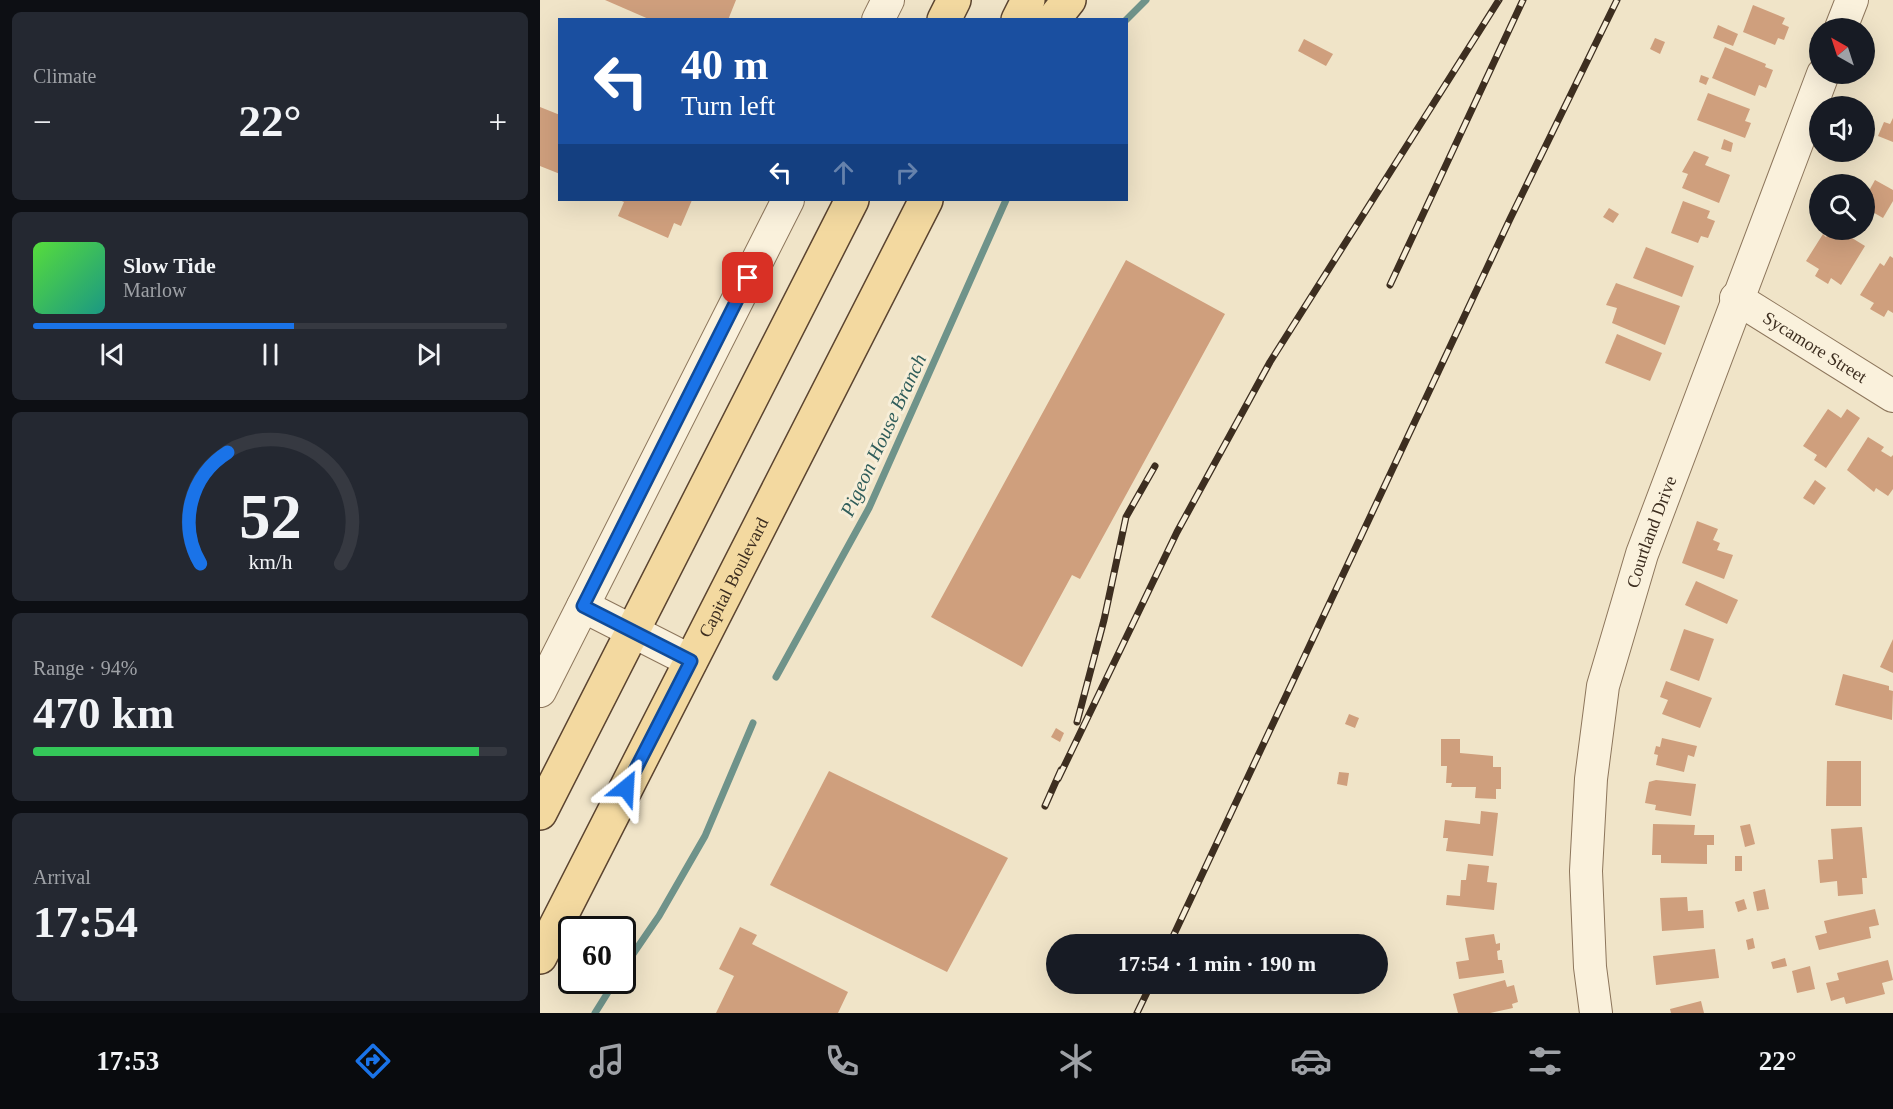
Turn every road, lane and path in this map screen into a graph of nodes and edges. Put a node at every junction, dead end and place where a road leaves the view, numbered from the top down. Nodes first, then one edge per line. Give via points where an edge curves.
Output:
1 (888, 0) edge
2 (954, 0) edge
3 (1028, 0) edge
4 (1069, 0) edge
5 (1852, 0) edge
6 (879, 18) edge
7 (945, 18) edge
8 (1019, 18) edge
9 (1055, 18) edge
10 (1844, 18) edge
11 (1819, 84) edge
12 (787, 201) edge
13 (851, 201) edge
14 (925, 201) edge
15 (1736, 298) junction
16 (1893, 396) edge
17 (583, 606) junction
18 (633, 631) junction
19 (691, 661) junction
20 (540, 691) edge
21 (540, 813) edge
22 (540, 957) edge
23 (1596, 1013) edge

1 - 6 street
2 - 7 main road
3 - 8 main road
4 - 9 main road
5 - 10 street
11 - 15 street, Courtland Drive
12 - 17 street
13 - 18 main road
14 - 19 main road, Capital Boulevard
15 - 16 street, Sycamore Street
15 - 23 street, Courtland Drive via 1642,554 1604,686 1591,779 1586,871
17 - 18 street
17 - 20 street
18 - 19 street
18 - 21 main road
19 - 22 main road, Capital Boulevard

